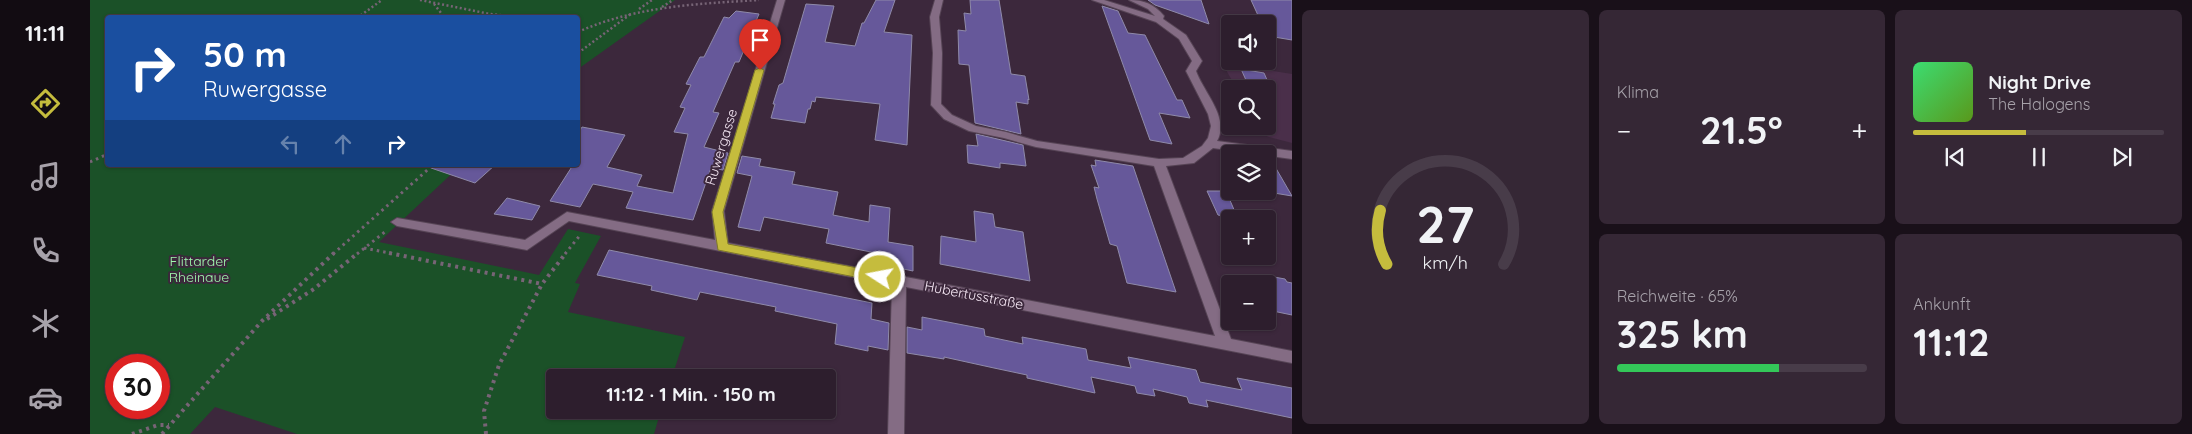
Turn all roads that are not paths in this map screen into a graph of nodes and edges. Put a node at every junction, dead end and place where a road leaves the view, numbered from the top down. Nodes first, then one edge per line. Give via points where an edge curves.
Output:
1 (781, 0) edge
2 (939, 0) edge
3 (1096, 0) edge
4 (1133, 0) edge
5 (1159, 20) junction
6 (1212, 144) junction
7 (1292, 155) edge
8 (1159, 162) junction
9 (397, 222) road end
10 (722, 247) junction
11 (899, 281) junction
12 (1225, 344) junction
13 (1292, 357) edge
14 (896, 434) edge

1 - 10 street, Ruwergasse via 718,212
2 - 8 street via 934,33 937,43 936,105 948,117 972,129 1036,144
3 - 5 street
4 - 5 street via 1151,7 1160,16
5 - 6 street via 1183,37 1197,61 1191,71 1215,119 1217,133
6 - 7 street
6 - 8 street via 1190,160
8 - 12 street
9 - 10 street, Hubertusstraße via 527,245 567,216
10 - 11 street, Hubertusstraße
11 - 12 street, Hubertusstraße
11 - 14 street
12 - 13 street, Hubertusstraße

